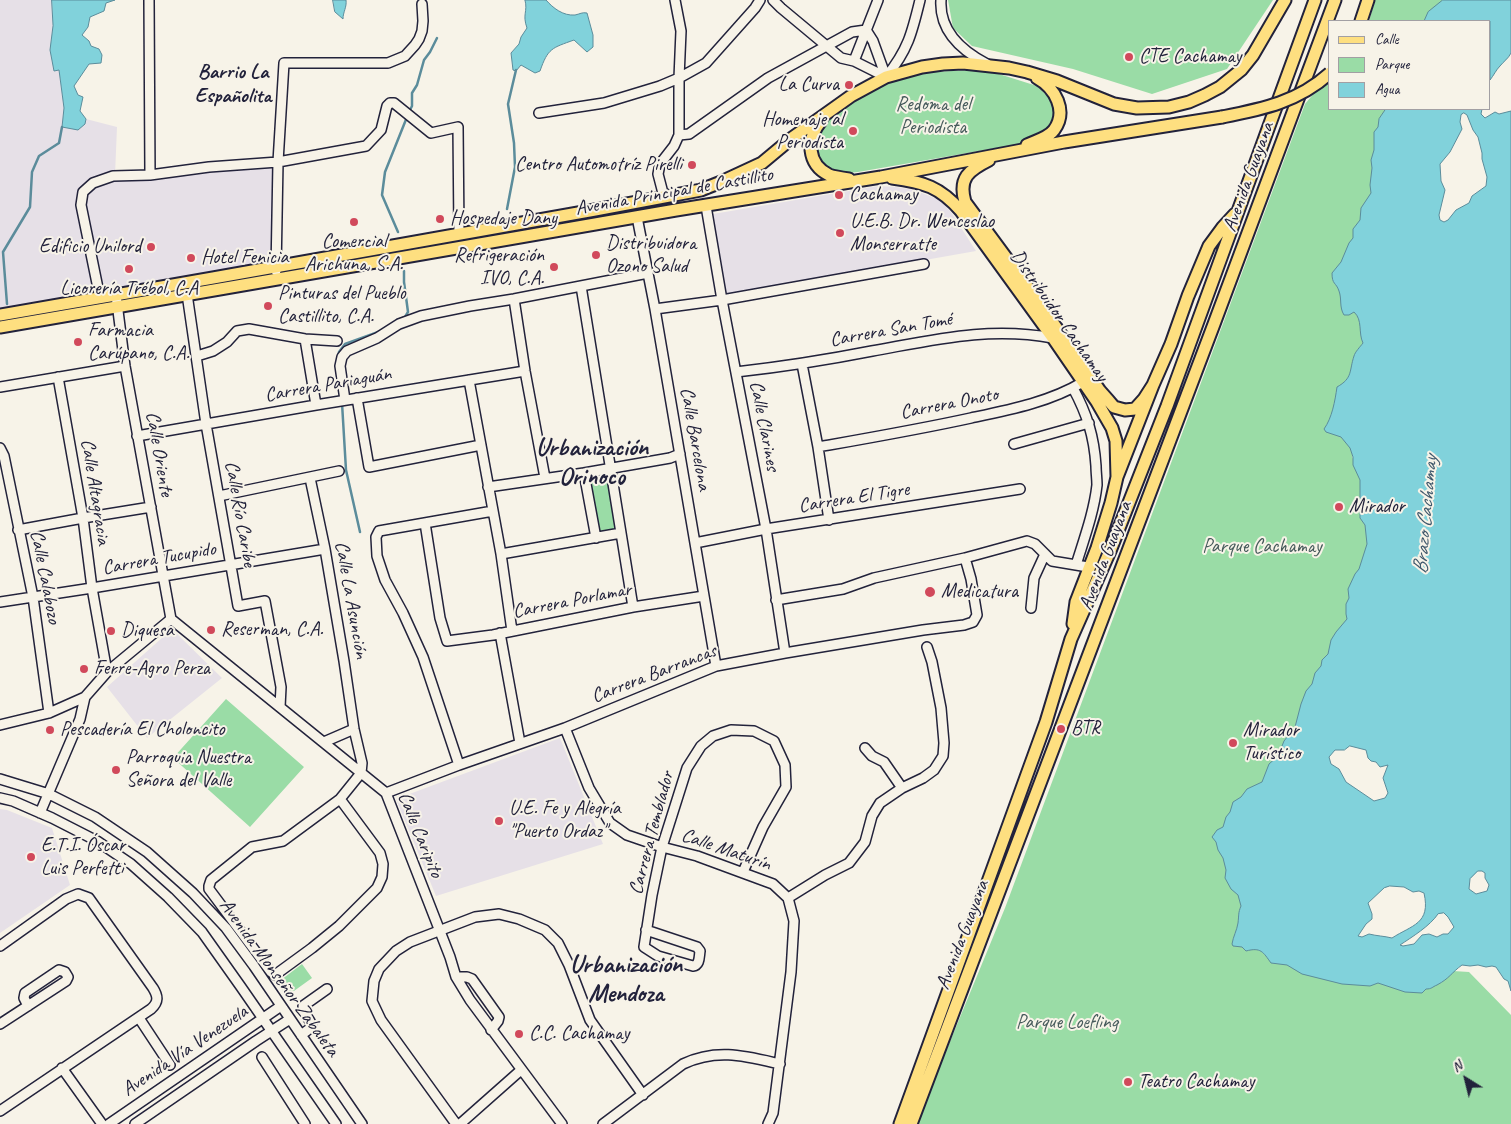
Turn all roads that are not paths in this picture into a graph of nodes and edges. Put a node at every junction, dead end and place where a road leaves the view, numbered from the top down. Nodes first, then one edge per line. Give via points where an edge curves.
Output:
1 (149, 0) edge
2 (675, 0) edge
3 (760, 0) edge
4 (773, 0) edge
5 (878, 0) edge
6 (920, 0) edge
7 (941, 0) edge
8 (1285, 0) edge
9 (1315, 0) edge
10 (1335, 0) edge
11 (1368, 0) edge
12 (422, 4) dead end
13 (1361, 20) edge
14 (866, 30) junction
15 (825, 45) junction
16 (854, 61) junction
17 (987, 64) junction
18 (1027, 72) junction
19 (1328, 75) edge
20 (886, 77) junction
21 (679, 78) junction
22 (831, 110) junction
23 (539, 113) dead end
24 (679, 135) junction
25 (1000, 155) junction
26 (278, 162) junction
27 (150, 175) junction
28 (881, 177) junction
29 (664, 197) junction
30 (706, 206) junction
31 (1238, 211) junction
32 (637, 217) junction
33 (459, 234) junction
34 (924, 264) dead end
35 (276, 266) junction
36 (648, 274) junction
37 (276, 279) junction
38 (581, 286) junction
39 (187, 294) junction
40 (100, 298) junction
41 (514, 299) junction
42 (117, 300) junction
43 (722, 300) junction
44 (655, 309) junction
45 (0, 315) edge
46 (0, 327) edge
47 (1053, 338) junction
48 (305, 339) junction
49 (337, 341) dead end
50 (197, 356) junction
51 (802, 364) junction
52 (125, 366) junction
53 (525, 370) junction
54 (736, 372) junction
55 (58, 377) junction
56 (470, 380) junction
57 (1083, 382) junction
58 (1153, 385) junction
59 (0, 387) edge
60 (1073, 388) junction
61 (357, 398) junction
62 (342, 401) junction
63 (316, 405) junction
64 (1089, 423) junction
65 (206, 424) junction
66 (137, 436) junction
67 (1014, 444) dead end
68 (481, 445) junction
69 (818, 447) junction
70 (0, 448) edge
71 (680, 454) junction
72 (611, 468) junction
73 (339, 471) dead end
74 (584, 473) junction
75 (1117, 477) junction
76 (310, 478) junction
77 (545, 478) junction
78 (488, 487) junction
79 (1020, 489) dead end
80 (220, 496) junction
81 (151, 507) junction
82 (493, 511) junction
83 (83, 518) junction
84 (829, 520) junction
85 (425, 523) junction
86 (18, 530) junction
87 (766, 530) junction
88 (622, 533) junction
89 (596, 538) junction
90 (695, 543) junction
91 (325, 549) junction
92 (501, 554) junction
93 (1045, 554) junction
94 (965, 558) junction
95 (230, 564) junction
96 (1076, 565) junction
97 (1088, 567) junction
98 (163, 576) junction
99 (92, 588) junction
100 (704, 596) junction
101 (32, 597) junction
102 (776, 600) junction
103 (0, 602) edge
104 (633, 607) junction
105 (1031, 608) dead end
106 (171, 619) junction
107 (512, 631) junction
108 (500, 633) junction
109 (1071, 639) junction
110 (927, 646) dead end
111 (785, 653) junction
112 (716, 666) junction
113 (107, 672) junction
114 (85, 697) junction
115 (280, 707) junction
116 (49, 713) junction
117 (0, 725) edge
118 (565, 728) junction
119 (354, 729) junction
120 (324, 742) junction
121 (520, 743) junction
122 (865, 748) dead end
123 (459, 765) junction
124 (360, 774) junction
125 (0, 780) edge
126 (902, 788) junction
127 (386, 793) junction
128 (49, 794) junction
129 (0, 798) edge
130 (340, 799) junction
131 (40, 813) junction
132 (662, 847) junction
133 (744, 872) junction
134 (788, 898) junction
135 (646, 930) junction
136 (439, 931) junction
137 (0, 946) edge
138 (456, 977) junction
139 (327, 989) dead end
140 (28, 1006) junction
141 (281, 1006) junction
142 (139, 1018) junction
143 (262, 1019) junction
144 (290, 1019) junction
145 (0, 1024) edge
146 (491, 1030) junction
147 (271, 1031) junction
148 (301, 1035) junction
149 (262, 1057) dead end
150 (780, 1064) junction
151 (170, 1065) dead end
152 (62, 1068) junction
153 (521, 1070) junction
154 (643, 1095) junction
155 (0, 1110) edge
156 (102, 1124) edge
157 (109, 1124) edge
158 (135, 1124) edge
159 (305, 1124) edge
160 (336, 1124) edge
161 (362, 1124) edge
162 (456, 1124) edge
163 (460, 1124) edge
164 (562, 1124) edge
165 (604, 1124) edge
166 (768, 1124) edge
167 (900, 1124) edge
168 (911, 1124) edge

1 - 27 street
2 - 21 street via 681,31
3 - 21 street via 706,63
4 - 15 street
5 - 14 street
6 - 20 street via 904,53
7 - 17 street via 943,20 950,34 972,56
8 - 18 main road, Avenida Principal de Castillito via 1241,70 1220,87 1189,102 1153,108 1114,104
9 - 31 main road, Avenida Guayana
10 - 168 main road, Avenida Guayana
11 - 13 main road
12 - 26 street via 419,39 404,56 388,64 284,63
14 - 15 street via 852,32
14 - 16 street
14 - 20 street
15 - 16 street via 841,58
15 - 24 street via 768,78 689,134
16 - 20 street
17 - 18 main road, Avenida Principal de Castillito
17 - 20 main road, Avenida Principal de Castillito via 943,64
18 - 25 main road via 1051,89 1057,98 1060,116 1053,131 1045,137
19 - 25 main road, bridge via 1299,96 1246,112
20 - 22 main road, Avenida Principal de Castillito
21 - 23 street via 604,103
21 - 24 street
22 - 28 main road via 812,136 810,145 814,162 830,175 842,178
22 - 29 main road, Avenida Principal de Castillito via 762,163 701,190
24 - 29 street via 660,164 658,174
25 - 28 main road, Avenida Principal de Castillito
25 - 58 main road, Distribuidor Cachamay via 969,172 964,180 962,190 972,213 1114,407 1135,409
26 - 27 street
26 - 33 street via 366,146 381,130 390,103 431,133 458,127
26 - 35 street
27 - 40 street via 114,176 93,183 83,192 81,204
28 - 30 main road, Avenida Principal de Castillito
28 - 47 main road, Distribuidor Cachamay via 922,184 950,199
29 - 33 main road, Avenida Principal de Castillito
30 - 32 main road, Avenida Principal de Castillito
30 - 43 street, Calle Clarines
31 - 58 main road, Distribuidor Cachamay via 1209,246
31 - 109 main road, Avenida Guayana via 1167,406 1110,551
32 - 36 street, Calle Barcelona
32 - 37 main road, Avenida Principal de Castillito
33 - 35 main road, Avenida Principal de Castillito
34 - 43 street
35 - 37 street
35 - 42 main road, Avenida Principal de Castillito
36 - 38 street
36 - 44 street, Calle Barcelona
37 - 39 main road, Avenida Principal de Castillito
38 - 41 street
38 - 72 street
39 - 42 main road, Avenida Principal de Castillito
39 - 50 street, Calle Río Caribe
40 - 42 main road, Avenida Principal de Castillito
40 - 45 main road, Avenida Principal de Castillito
41 - 53 street
41 - 62 street via 421,316 347,351 340,366
42 - 46 main road, Avenida Principal de Castillito
42 - 52 street, Calle Oriente
43 - 44 street
43 - 54 street, Calle Clarines
44 - 71 street, Calle Barcelona
47 - 51 street, Carrera San Tomé via 1029,334 962,335
47 - 57 main road, Distribuidor Cachamay
48 - 49 street
48 - 50 street via 248,329 237,331 213,351
48 - 63 street
50 - 65 street, Calle Río Caribe
51 - 54 street, Carrera San Tomé
51 - 69 street
52 - 55 street
52 - 66 street, Calle Oriente
53 - 56 street, Carrera Pariaguán
53 - 77 street
54 - 87 street, Calle Clarines
55 - 59 street
55 - 83 street, Calle Altagracia
56 - 61 street, Carrera Pariaguán
56 - 68 street
57 - 60 street, Carrera Onoto
57 - 75 main road, Distribuidor Cachamay via 1112,428 1117,447
58 - 75 main road, Distribuidor Cachamay
60 - 64 street
60 - 69 street, Carrera Onoto via 1021,408
61 - 62 street, Carrera Pariaguán
61 - 68 street via 369,467
62 - 63 street, Carrera Pariaguán
63 - 65 street, Carrera Pariaguán
64 - 67 street
64 - 96 street via 1097,485
65 - 66 street, Carrera Pariaguán
65 - 80 street, Calle Río Caribe
66 - 81 street, Calle Oriente
68 - 78 street
69 - 84 street
70 - 86 street, Calle Calabozo
71 - 72 street
71 - 90 street, Calle Barcelona
72 - 74 street
72 - 88 street
73 - 76 street
74 - 77 street
74 - 89 street
75 - 97 main road, Distribuidor Cachamay via 1097,548
76 - 80 street
76 - 91 street, Calle La Asunción
77 - 78 street
78 - 82 street
79 - 84 street, Carrera El Tigre
80 - 95 street, Calle Río Caribe
81 - 83 street
81 - 98 street, Calle Oriente
82 - 85 street
82 - 92 street
83 - 86 street
83 - 99 street, Calle Altagracia
84 - 87 street, Carrera El Tigre
85 - 108 street, Carrera Porlamar via 440,618 447,641
85 - 123 street via 379,531 376,537 377,556 385,580 423,657
86 - 101 street, Calle Calabozo
87 - 90 street, Carrera El Tigre
87 - 102 street, Calle Clarines
88 - 89 street
88 - 104 street
89 - 92 street
90 - 100 street, Calle Barcelona
91 - 95 street, Carrera Tucupido
91 - 119 street, Calle La Asunción
92 - 107 street
93 - 94 street via 1035,544 1027,542
93 - 96 street via 1052,561
93 - 105 street via 1034,578
94 - 102 street via 874,578 843,589
94 - 111 street, Carrera Barrancas via 977,616 973,622
95 - 98 street, Carrera Tucupido
95 - 115 street, Calle Río Caribe via 238,606 265,601 281,687
96 - 97 street
97 - 109 main road, Distribuidor Cachamay via 1076,602
98 - 99 street, Carrera Tucupido
98 - 106 street, Calle Oriente
99 - 101 street, Carrera Tucupido
99 - 113 street, Calle Altagracia
100 - 104 street, Carrera Porlamar
100 - 112 street, Calle Barcelona
101 - 103 street, Carrera Tucupido
101 - 116 street, Calle Calabozo
102 - 111 street, Calle Clarines
104 - 107 street, Carrera Porlamar
106 - 113 street
106 - 115 street, Calle Caripito
107 - 108 street, Carrera Porlamar
108 - 121 street
109 - 167 main road, Avenida Guayana via 1046,722
110 - 126 street via 940,708 943,756 934,770
111 - 112 street, Carrera Barrancas
112 - 118 street, Carrera Barrancas
113 - 114 street
114 - 116 street
114 - 128 street via 80,719
115 - 120 street, Calle Caripito
116 - 117 street
118 - 121 street, Carrera Barrancas
118 - 132 street, Calle Maturín via 589,788 610,823 627,835
119 - 120 street
119 - 124 street, Calle La Asunción via 362,763
120 - 124 street, Calle Caripito
121 - 123 street, Carrera Barrancas
122 - 126 street via 884,762
123 - 127 street, Carrera Barrancas
124 - 127 street, Calle Caripito
124 - 130 street
125 - 128 street, Avenida Monseñor Zabaleta
126 - 134 street via 880,803 872,816 865,842 849,863
127 - 136 street, Calle Caripito
128 - 131 street
128 - 141 street, Avenida Monseñor Zabaleta via 95,818 147,852 192,893 226,928
129 - 131 street, Avenida Monseñor Zabaleta
130 - 130 street via 283,841 252,847 211,880 210,889 276,975 339,926 377,888 382,877 380,853
131 - 143 street, Avenida Monseñor Zabaleta via 97,841 153,884 202,932
132 - 133 street, Calle Maturín
132 - 133 street, Carrera Temblador via 687,768 700,746 713,736 732,730 754,731 774,741 785,765 786,788
132 - 135 street, Carrera Temblador
133 - 134 street, Calle Maturín via 773,884
134 - 150 street via 794,921
135 - 135 street, Carrera Temblador via 644,947 658,956 697,966 700,951 697,947
136 - 138 street, Calle Caripito
136 - 154 street via 475,916 499,914 545,930 558,943 569,965 590,1020
136 - 162 street via 410,942 379,968 372,1001 381,1020
137 - 142 street via 66,900 78,894 89,898 153,988 156,1005
138 - 146 street, Calle Caripito
138 - 146 street via 472,979 499,1017
139 - 148 street via 303,1006 312,1027
140 - 140 street via 66,981 68,977 64,972 59,970 25,994
140 - 145 street
141 - 143 street, Avenida Vía Venezuela
141 - 144 street, Avenida Monseñor Zabaleta
142 - 151 street
142 - 152 street
143 - 147 street, Avenida Monseñor Zabaleta
143 - 157 street, Avenida Vía Venezuela
144 - 147 street, Avenida Vía Venezuela
144 - 148 street, Avenida Monseñor Zabaleta
146 - 153 street, Calle Caripito
147 - 158 street, Avenida Vía Venezuela
147 - 160 street, Avenida Monseñor Zabaleta
148 - 161 street, Avenida Monseñor Zabaleta
149 - 159 street
150 - 154 street via 739,1055 696,1058 683,1064
150 - 166 street via 773,1113
152 - 155 street
152 - 156 street
153 - 163 street
153 - 164 street, Calle Caripito
154 - 165 street

